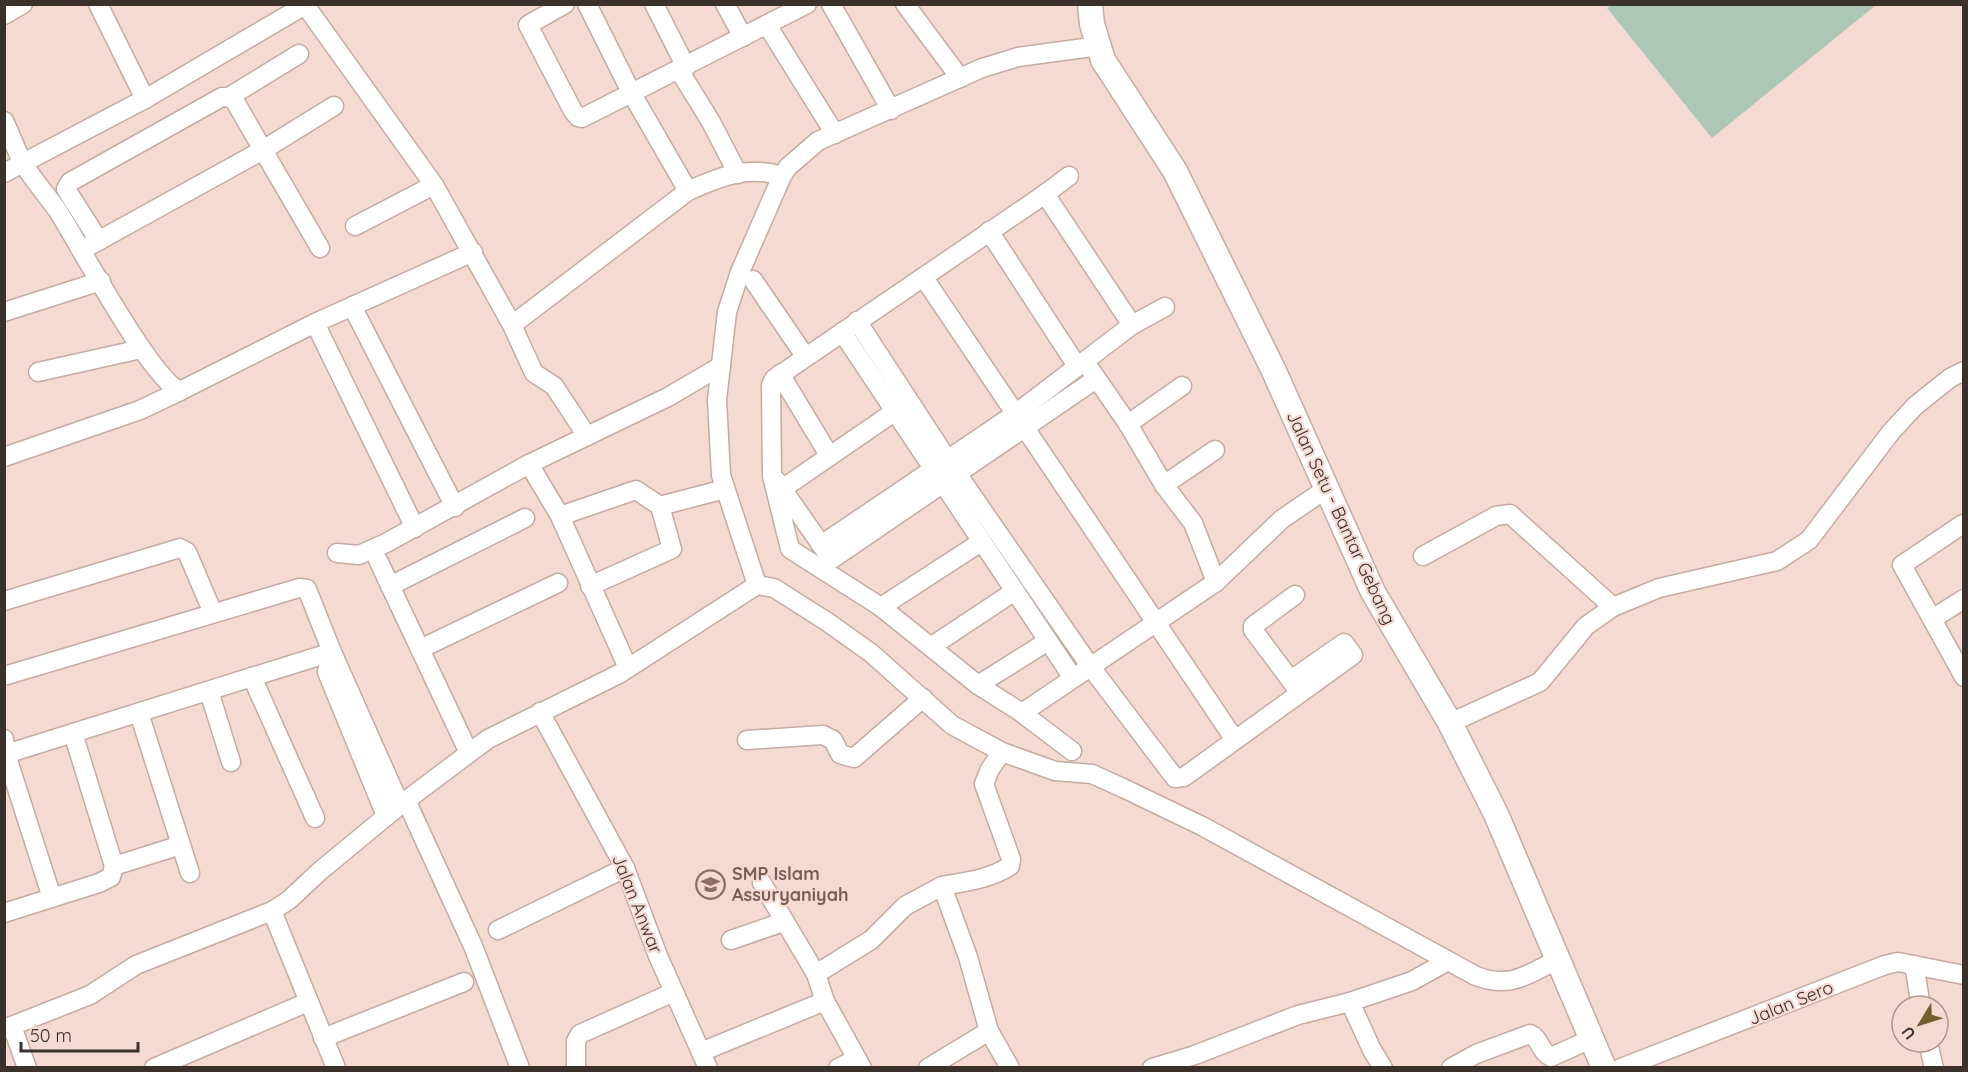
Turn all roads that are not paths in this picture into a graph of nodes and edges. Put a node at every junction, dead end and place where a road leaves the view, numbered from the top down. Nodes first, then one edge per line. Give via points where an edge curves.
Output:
1 (98, 4) edge
2 (564, 4) edge
3 (587, 4) edge
4 (654, 4) edge
5 (725, 4) edge
6 (831, 4) edge
7 (905, 4) edge
8 (1090, 4) edge
9 (22, 5) edge
10 (306, 5) edge
11 (797, 7) edge
12 (4, 15) edge
13 (767, 25) junction
14 (743, 37) junction
15 (1099, 46) junction
16 (298, 54) dead end
17 (682, 69) junction
18 (960, 78) junction
19 (632, 94) junction
20 (229, 97) junction
21 (145, 99) junction
22 (334, 106) dead end
23 (891, 110) junction
24 (4, 121) edge
25 (835, 134) junction
26 (263, 150) junction
27 (11, 165) edge
28 (738, 174) junction
29 (782, 176) junction
30 (1069, 176) dead end
31 (434, 184) junction
32 (688, 191) junction
33 (1045, 194) junction
34 (355, 226) dead end
35 (989, 231) junction
36 (99, 241) junction
37 (320, 248) dead end
38 (82, 249) junction
39 (473, 252) junction
40 (924, 278) junction
41 (753, 280) dead end
42 (101, 281) junction
43 (352, 306) junction
44 (1165, 307) dead end
45 (4, 312) edge
46 (315, 323) junction
47 (512, 325) junction
48 (1132, 325) junction
49 (850, 326) junction
50 (141, 349) junction
51 (805, 356) junction
52 (1080, 363) junction
53 (721, 366) junction
54 (1964, 371) edge
55 (38, 372) dead end
56 (780, 374) junction
57 (1096, 379) junction
58 (1182, 386) dead end
59 (180, 391) junction
60 (894, 412) junction
61 (1020, 421) junction
62 (1128, 424) junction
63 (586, 436) junction
64 (1215, 450) dead end
65 (829, 454) junction
66 (4, 457) edge
67 (529, 464) junction
68 (945, 471) junction
69 (777, 482) junction
70 (1164, 485) junction
71 (724, 489) junction
72 (1326, 489) junction
73 (660, 506) junction
74 (454, 507) junction
75 (560, 516) junction
76 (525, 518) dead end
77 (1962, 524) edge
78 (415, 528) junction
79 (981, 542) junction
80 (826, 552) junction
81 (337, 553) dead end
82 (1424, 556) dead end
83 (378, 560) dead end
84 (1216, 582) junction
85 (558, 583) dead end
86 (757, 585) junction
87 (390, 586) junction
88 (590, 586) junction
89 (851, 590) junction
90 (1015, 591) junction
91 (1295, 595) dead end
92 (1964, 599) edge
93 (4, 601) edge
94 (880, 607) junction
95 (1613, 607) junction
96 (213, 614) junction
97 (1932, 620) junction
98 (1156, 623) junction
99 (1048, 641) junction
100 (932, 646) junction
101 (420, 649) junction
102 (332, 652) junction
103 (1090, 666) junction
104 (628, 668) junction
105 (4, 676) edge
106 (1963, 676) edge
107 (252, 677) junction
108 (1073, 678) junction
109 (978, 685) junction
110 (209, 691) junction
111 (923, 698) junction
112 (540, 712) junction
113 (139, 713) junction
114 (1022, 713) junction
115 (1450, 723) junction
116 (72, 733) junction
117 (747, 740) dead end
118 (1235, 740) junction
119 (5, 747) edge
120 (1072, 751) dead end
121 (469, 753) junction
122 (1002, 753) junction
123 (231, 762) dead end
124 (397, 807) junction
125 (315, 818) dead end
126 (181, 845) junction
127 (114, 866) junction
128 (625, 868) junction
129 (190, 873) dead end
130 (762, 883) dead end
131 (942, 886) junction
132 (52, 898) junction
133 (272, 911) junction
134 (4, 913) edge
135 (783, 922) junction
136 (498, 930) dead end
137 (731, 940) dead end
138 (1557, 960) junction
139 (1448, 961) junction
140 (1914, 965) junction
141 (816, 975) junction
142 (1963, 975) edge
143 (464, 982) dead end
144 (674, 992) junction
145 (1919, 994) edge
146 (825, 1001) junction
147 (308, 1002) junction
148 (1350, 1002) junction
149 (8, 1028) edge
150 (988, 1031) junction
151 (323, 1038) junction
152 (1592, 1040) junction
153 (705, 1060) edge
154 (1197, 1061) edge
155 (1478, 1061) edge
156 (860, 1063) edge
157 (27, 1068) edge
158 (154, 1068) edge
159 (336, 1068) edge
160 (520, 1068) edge
161 (576, 1068) edge
162 (838, 1068) edge
163 (928, 1068) edge
164 (1010, 1068) edge
165 (1152, 1068) edge
166 (1383, 1068) edge
167 (1451, 1068) edge
168 (1604, 1068) edge
169 (1621, 1068) edge

1 - 21 street
2 - 19 street via 528,25 573,111 582,118
3 - 19 street
4 - 17 street
5 - 14 street
6 - 23 street
7 - 18 street
8 - 15 main road, Jalan Setu - Bantar Gebang
9 - 12 street
10 - 21 street
10 - 31 street
11 - 13 street
13 - 14 street
13 - 25 street
14 - 17 street
15 - 18 street via 1018,57
15 - 72 main road, Jalan Setu - Bantar Gebang via 1103,60 1175,171 1273,369
16 - 20 street
17 - 19 street
17 - 28 street
18 - 23 street
19 - 32 street
20 - 26 street via 239,106
20 - 36 street via 222,97 67,185
21 - 27 street
22 - 26 street
23 - 25 street
24 - 27 street
25 - 29 street via 818,141
26 - 36 street
26 - 37 street
27 - 38 street
28 - 29 street via 759,170
28 - 32 street
29 - 53 street via 730,302
30 - 33 street
31 - 34 street
31 - 39 street
32 - 47 street
33 - 35 street
33 - 48 street
35 - 40 street
35 - 52 street
36 - 38 street
38 - 42 street
39 - 43 street
39 - 47 street
40 - 49 street
40 - 61 street
41 - 51 street
42 - 45 street
42 - 50 street
43 - 46 street
43 - 74 street
44 - 48 street
46 - 59 street
46 - 78 street
47 - 63 street via 534,373 554,386
48 - 52 street
49 - 51 street
49 - 60 street
49 - 68 street
50 - 55 street
50 - 59 street via 171,388
51 - 56 street
52 - 57 street
52 - 61 street
53 - 63 street via 668,397
53 - 71 street via 717,400
54 - 95 street via 1915,406 1891,432 1809,540 1777,561 1659,588
56 - 65 street
56 - 69 street via 771,385
57 - 61 street
57 - 62 street
58 - 62 street
59 - 66 street via 140,410
60 - 65 street
60 - 68 street
61 - 68 street
61 - 98 street
62 - 70 street
63 - 67 street
64 - 70 street
65 - 69 street
67 - 74 street
67 - 75 street
68 - 79 street
68 - 80 street
68 - 103 street
69 - 80 street
69 - 89 street via 790,549
70 - 84 street via 1193,523
71 - 73 street
71 - 86 street
72 - 84 street via 1282,519
72 - 115 main road, Jalan Setu - Bantar Gebang via 1384,612
73 - 75 street via 636,490
73 - 88 street via 672,549
74 - 78 street
75 - 88 street
76 - 87 street
77 - 97 street via 1902,565
78 - 81 street via 359,555
79 - 90 street
79 - 94 street
80 - 89 street
82 - 95 street via 1496,516 1510,514
83 - 87 street
84 - 98 street
85 - 101 street
86 - 104 street
86 - 111 street via 774,588 826,621
87 - 101 street
88 - 104 street
89 - 94 street
90 - 99 street
90 - 100 street
91 - 118 street via 1253,630 1296,687
92 - 97 street
93 - 96 street via 180,548 187,552
94 - 100 street
95 - 115 street via 1579,633 1540,682
96 - 102 street via 299,588 307,589
96 - 105 street
97 - 106 street
98 - 103 street
98 - 118 street
99 - 108 street
99 - 109 street
100 - 109 street
101 - 121 street
102 - 107 street
102 - 124 street
103 - 108 street
103 - 118 street via 1175,778 1184,777
104 - 112 street
107 - 110 street
107 - 125 street
108 - 114 street
109 - 114 street
110 - 113 street
110 - 123 street
111 - 117 street via 854,758 840,754 832,740 823,735
111 - 122 street via 952,725
112 - 121 street
112 - 128 street, Jalan Anwar
113 - 116 street
113 - 126 street
114 - 120 street
115 - 138 main road, Jalan Setu - Bantar Gebang via 1496,814
116 - 119 street
116 - 127 street
119 - 132 street
121 - 124 street
122 - 131 street via 984,784 1011,859 1010,866 975,880
122 - 139 street via 1054,771 1092,774 1123,788 1202,826
124 - 133 street via 290,900
124 - 160 street via 473,946
126 - 127 street
126 - 129 street
127 - 132 street via 111,877
128 - 136 street
128 - 144 street, Jalan Anwar
130 - 135 street
131 - 141 street via 905,906 871,940
131 - 150 street via 968,957
132 - 134 street
133 - 147 street
133 - 149 street via 136,964 90,995
135 - 137 street
135 - 141 street
138 - 139 street via 1502,983 1493,983
138 - 152 main road, Jalan Setu - Bantar Gebang
139 - 148 street via 1412,981
140 - 142 street, Jalan Sero
140 - 145 street
140 - 169 street, Jalan Sero via 1885,965
141 - 146 street
143 - 151 street
144 - 153 street, Jalan Anwar
144 - 161 street via 580,1034 576,1041
146 - 153 street
146 - 156 street
147 - 151 street
147 - 158 street
148 - 154 street via 1298,1015
148 - 166 street
149 - 157 street
150 - 163 street
150 - 164 street
151 - 159 street
152 - 155 street via 1551,1057 1530,1034
152 - 168 main road, Jalan Setu - Bantar Gebang
154 - 165 street
155 - 167 street
156 - 162 street

